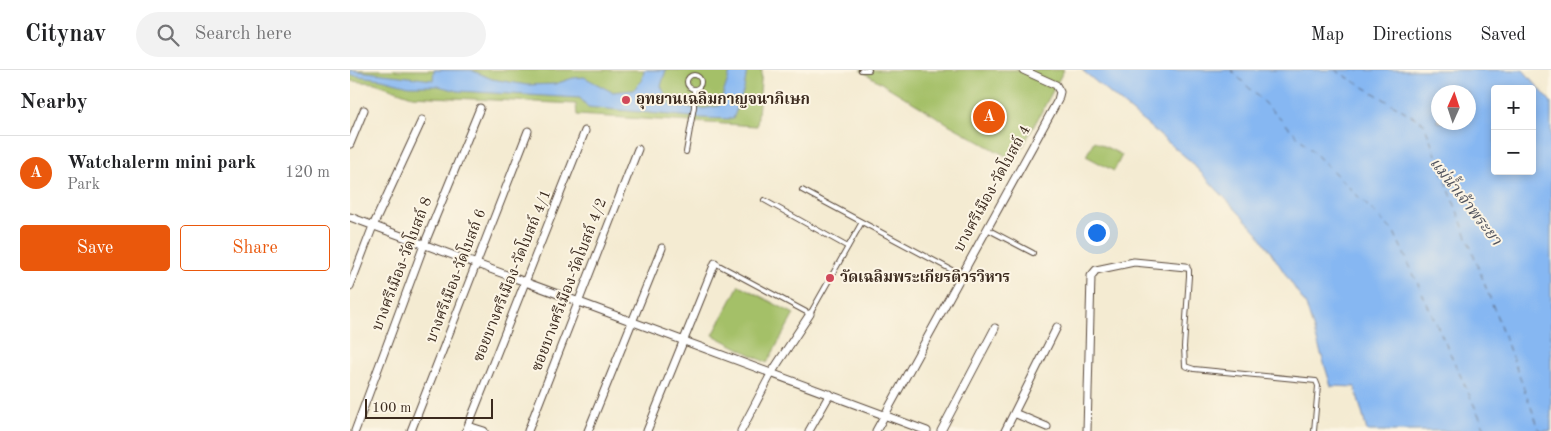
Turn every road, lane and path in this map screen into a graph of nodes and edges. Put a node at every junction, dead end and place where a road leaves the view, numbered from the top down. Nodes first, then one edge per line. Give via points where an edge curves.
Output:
1 (861, 70) edge
2 (869, 70) edge
3 (1023, 70) edge
4 (694, 89) junction
5 (480, 108) dead end
6 (364, 110) dead end
7 (422, 120) dead end
8 (528, 131) dead end
9 (585, 131) dead end
10 (350, 144) edge
11 (638, 149) dead end
12 (686, 152) dead end
13 (802, 190) dead end
14 (764, 200) dead end
15 (350, 218) edge
16 (862, 222) junction
17 (373, 226) junction
18 (987, 229) junction
19 (424, 245) junction
20 (848, 247) junction
21 (662, 248) dead end
22 (1033, 253) dead end
23 (714, 263) joint
24 (476, 264) junction
25 (1186, 267) joint
26 (961, 275) junction
27 (524, 282) junction
28 (350, 286) edge
29 (578, 301) junction
30 (810, 314) junction
31 (631, 321) junction
32 (1057, 327) dead end
33 (995, 328) dead end
34 (682, 340) junction
35 (772, 372) junction
36 (830, 394) junction
37 (1014, 412) junction
38 (884, 416) junction
39 (1047, 427) dead end
40 (467, 428) edge
41 (354, 431) edge
42 (411, 431) edge
43 (484, 431) edge
44 (528, 431) edge
45 (588, 431) edge
46 (647, 431) edge
47 (741, 431) edge
48 (809, 431) edge
49 (876, 431) edge
50 (927, 431) edge
51 (941, 431) edge
52 (1005, 431) edge
53 (1087, 431) edge
54 (1314, 431) edge

1 - 2 lane
3 - 18 street, บางศรีเมือง-วัดโบสถ์ 4 via 1056,85 1060,92
4 - 4 lane via 687,85 687,79 696,74 702,79 702,84
4 - 12 lane
5 - 19 street, บางศรีเมือง-วัดโบสถ์ 8
6 - 10 street
7 - 17 street
8 - 24 street, บางศรีเมือง-วัดโบสถ์ 6
9 - 27 street, ซอยบางศรีเมือง-วัดโบสถ์ 4/1
11 - 29 street, ซอยบางศรีเมือง-วัดโบสถ์ 4/2
13 - 16 lane
14 - 20 lane
15 - 17 street
16 - 20 lane
16 - 26 lane
17 - 19 street
17 - 28 street
18 - 22 lane
18 - 26 street, บางศรีเมือง-วัดโบสถ์ 4
19 - 24 street
19 - 41 street, บางศรีเมือง-วัดโบสถ์ 8
20 - 30 lane
21 - 31 street
23 - 30 lane
23 - 34 street
24 - 27 street
24 - 42 street, บางศรีเมือง-วัดโบสถ์ 6
25 - 53 street via 1134,262 1096,270 1091,276
25 - 54 lane via 1189,276 1185,366 1316,380
26 - 38 street, บางศรีเมือง-วัดโบสถ์ 4
27 - 29 street
27 - 40 street, ซอยบางศรีเมือง-วัดโบสถ์ 4/1
29 - 31 street
29 - 44 street, ซอยบางศรีเมือง-วัดโบสถ์ 4/2
30 - 35 street
31 - 34 street
31 - 45 street
32 - 37 street
33 - 51 street
34 - 35 street
34 - 46 street
35 - 36 street
35 - 47 street
36 - 38 street
36 - 48 street
37 - 39 street
37 - 52 street
38 - 49 street, บางศรีเมือง-วัดโบสถ์ 4
38 - 50 street
40 - 43 street

